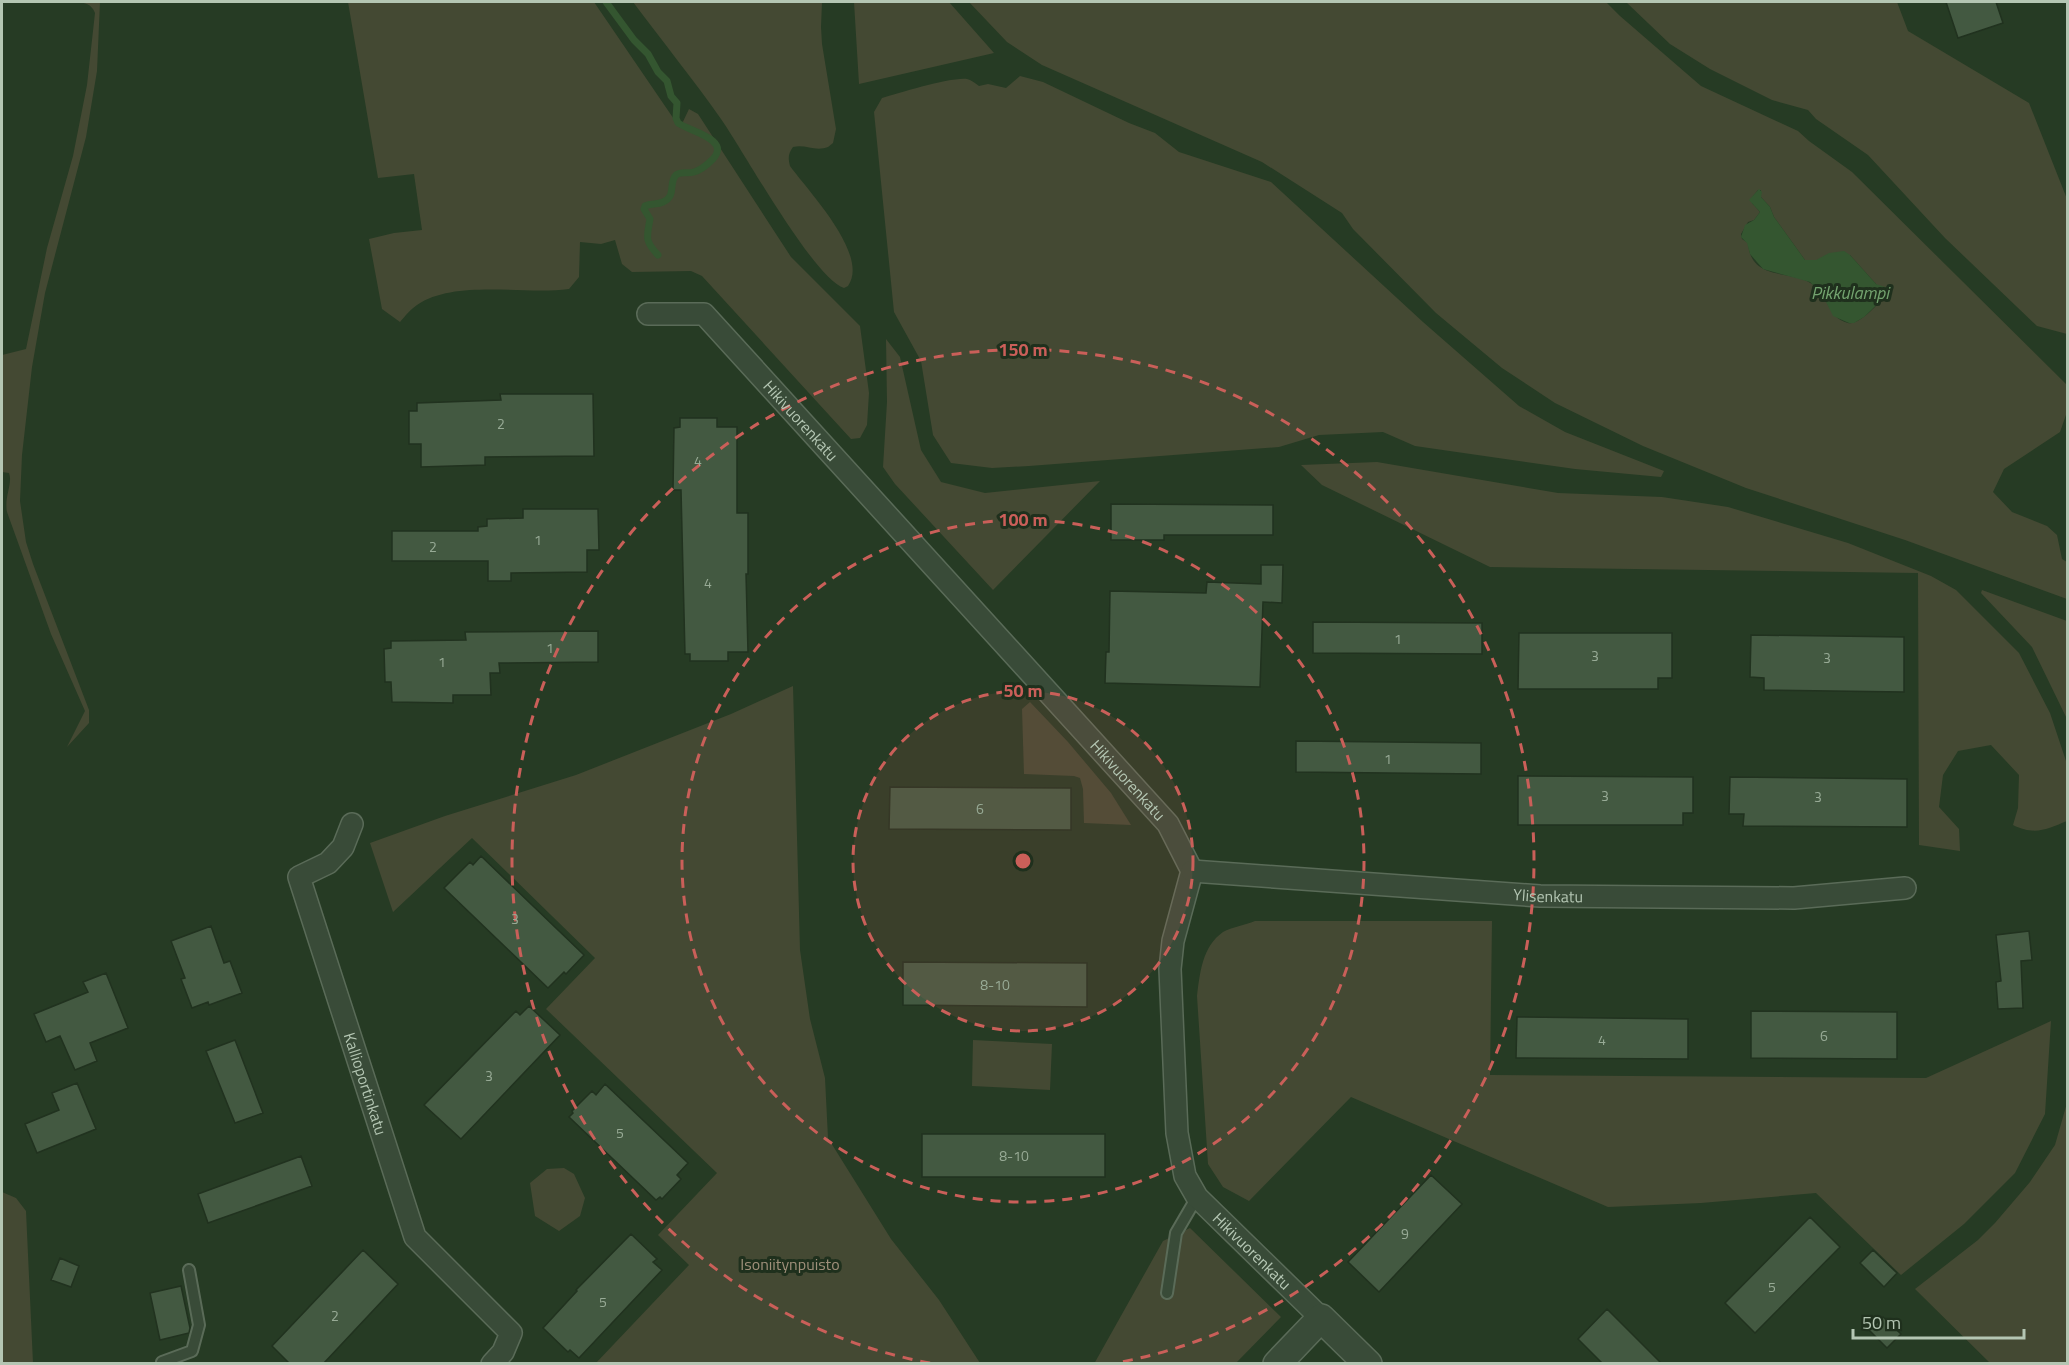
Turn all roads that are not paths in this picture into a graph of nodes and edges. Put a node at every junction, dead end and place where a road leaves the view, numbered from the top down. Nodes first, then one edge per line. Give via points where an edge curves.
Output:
1 (648, 314) dead end
2 (352, 824) dead end
3 (1192, 871) junction
4 (1905, 888) dead end
5 (1197, 1197) junction
6 (189, 1270) dead end
7 (1167, 1293) dead end
8 (1321, 1318) junction
9 (162, 1362) dead end
10 (492, 1364) edge
11 (1277, 1364) edge
12 (1368, 1364) edge

1 - 3 street, Hikivuorenkatu via 704,314 1168,824
2 - 10 street, Kallioportinkatu via 344,847 328,863 298,877 415,1237 511,1333 503,1352
3 - 4 street, Ylisenkatu via 1540,896 1794,898
3 - 5 street, Hikivuorenkatu via 1173,941 1170,969 1177,1132 1185,1176
5 - 7 lane via 1176,1233
5 - 8 street, Hikivuorenkatu
6 - 9 lane via 199,1325 192,1351
8 - 11 street
8 - 12 street, Hikivuorenkatu

